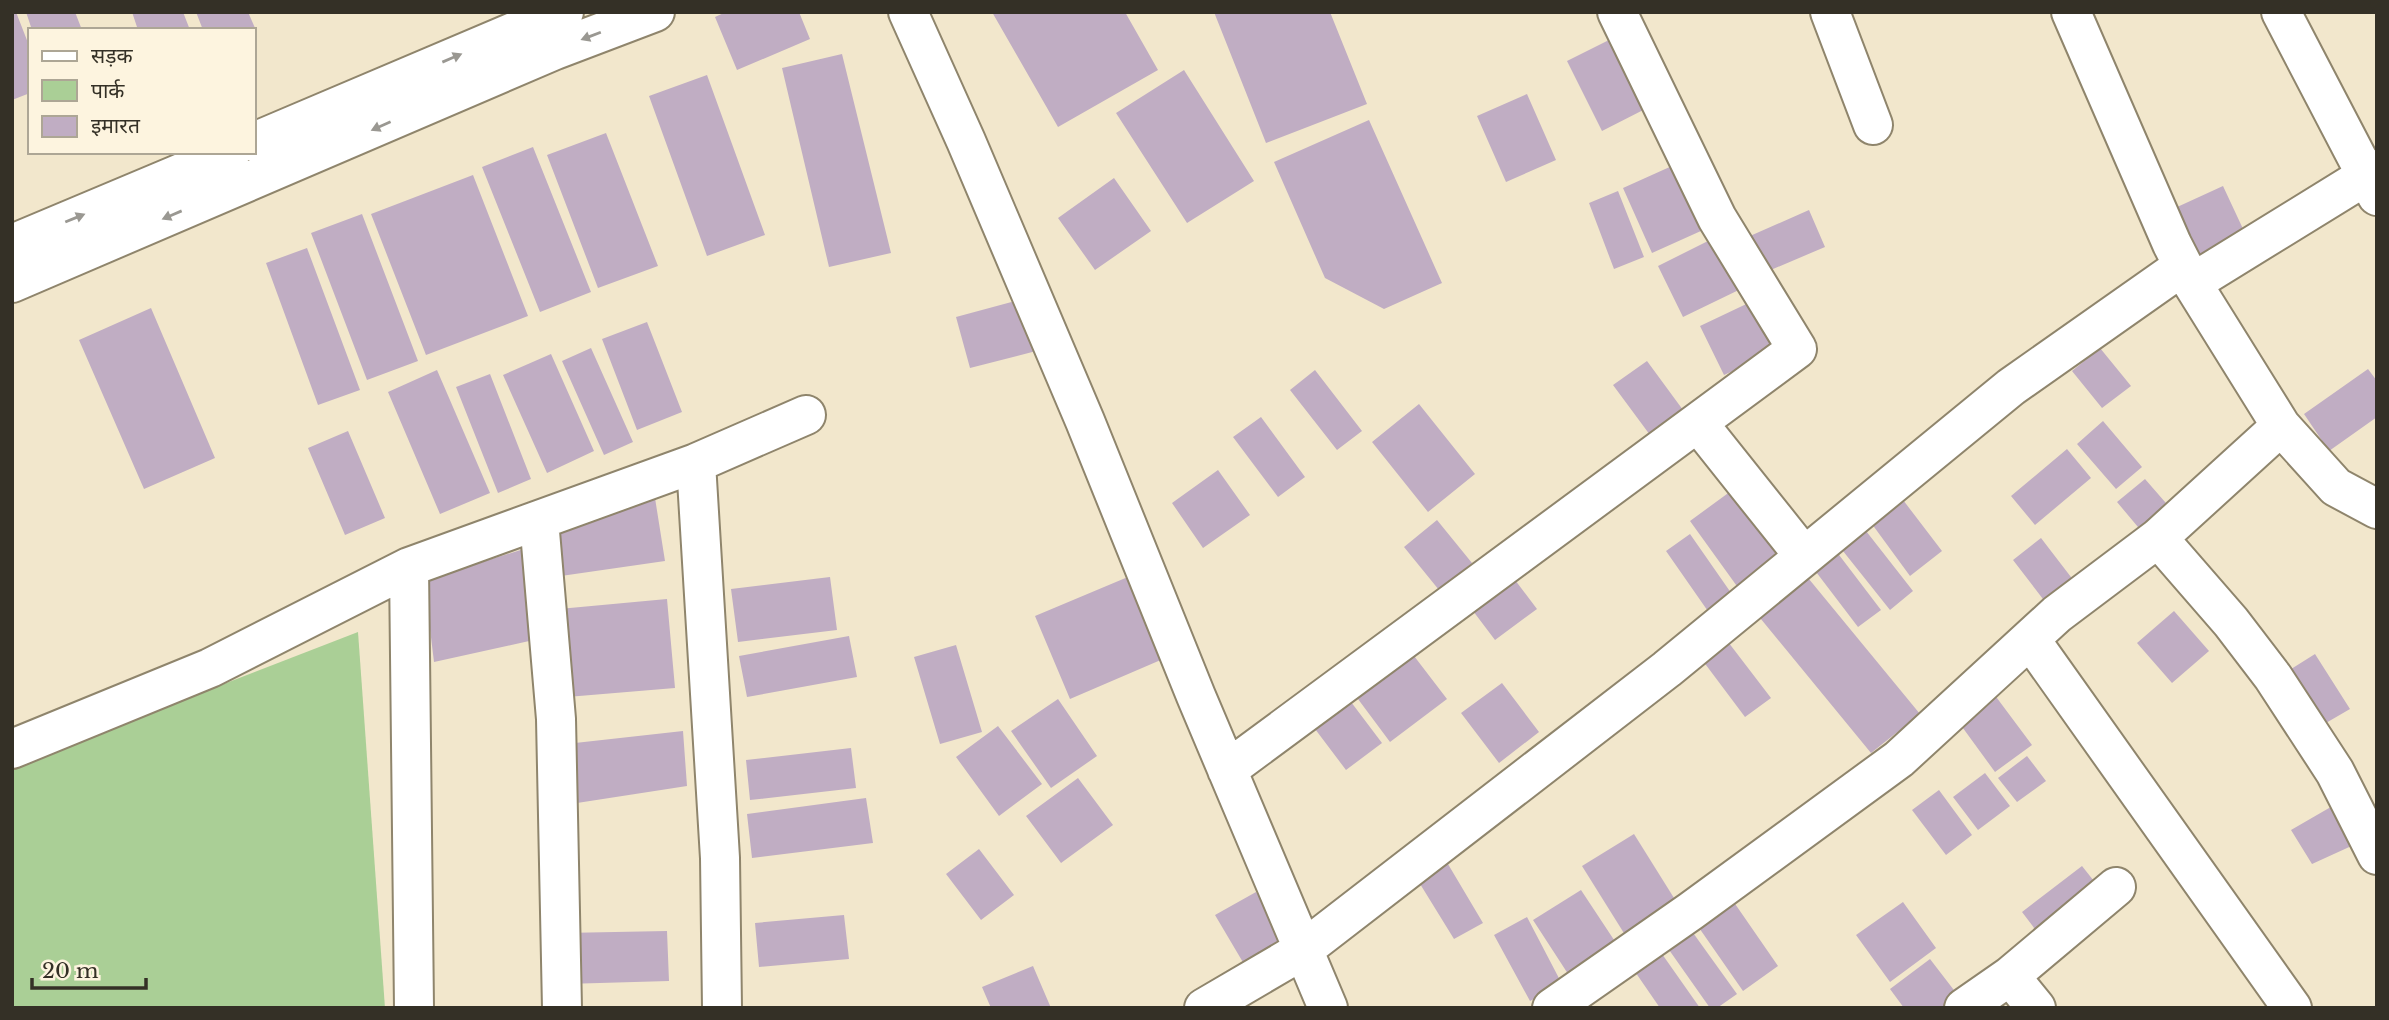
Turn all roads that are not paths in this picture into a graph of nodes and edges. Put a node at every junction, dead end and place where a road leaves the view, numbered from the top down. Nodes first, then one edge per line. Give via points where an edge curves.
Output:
1 (564, 12) edge
2 (654, 12) edge
3 (908, 12) edge
4 (1617, 12) edge
5 (1830, 12) edge
6 (2071, 12) edge
7 (2281, 12) edge
8 (528, 32) edge
9 (1873, 125) dead end
10 (256, 141) edge
11 (226, 154) edge
12 (2373, 180) edge
13 (12, 244) edge
14 (2187, 275) junction
15 (12, 283) edge
16 (806, 415) dead end
17 (1698, 423) junction
18 (2281, 426) junction
19 (696, 463) junction
20 (2377, 509) edge
21 (538, 520) junction
22 (2158, 538) junction
23 (1804, 556) junction
24 (409, 566) junction
25 (2029, 639) junction
26 (14, 744) edge
27 (1227, 770) junction
28 (2377, 855) edge
29 (2116, 887) dead end
30 (1303, 950) junction
31 (2010, 976) junction
32 (414, 1008) edge
33 (562, 1008) edge
34 (722, 1008) edge
35 (1204, 1008) edge
36 (1328, 1008) edge
37 (1552, 1008) edge
38 (1964, 1008) edge
39 (2036, 1008) edge
40 (2292, 1008) edge

1 - 8 street
2 -> 8 street
3 - 27 street via 1079,408
4 - 17 street via 1717,218 1797,349
5 - 9 street
6 - 14 street
7 - 12 street
10 -> 8 street
8 -> 15 street
13 -> 11 street
12 - 14 street
14 - 18 street
14 - 23 street via 2011,387
16 - 19 street
17 - 23 street
17 - 27 street
18 - 20 street via 2336,487
18 - 22 street
19 - 21 street
19 - 34 street via 720,858
21 - 24 street
21 - 33 street via 556,719
22 - 25 street
22 - 28 street via 2273,677 2335,772
23 - 30 street
24 - 26 street via 210,668
24 - 32 street
25 - 37 street via 1899,759
25 - 40 street
27 - 30 street
29 - 31 street
30 - 35 street
30 - 36 street
31 - 38 street
31 - 39 street

